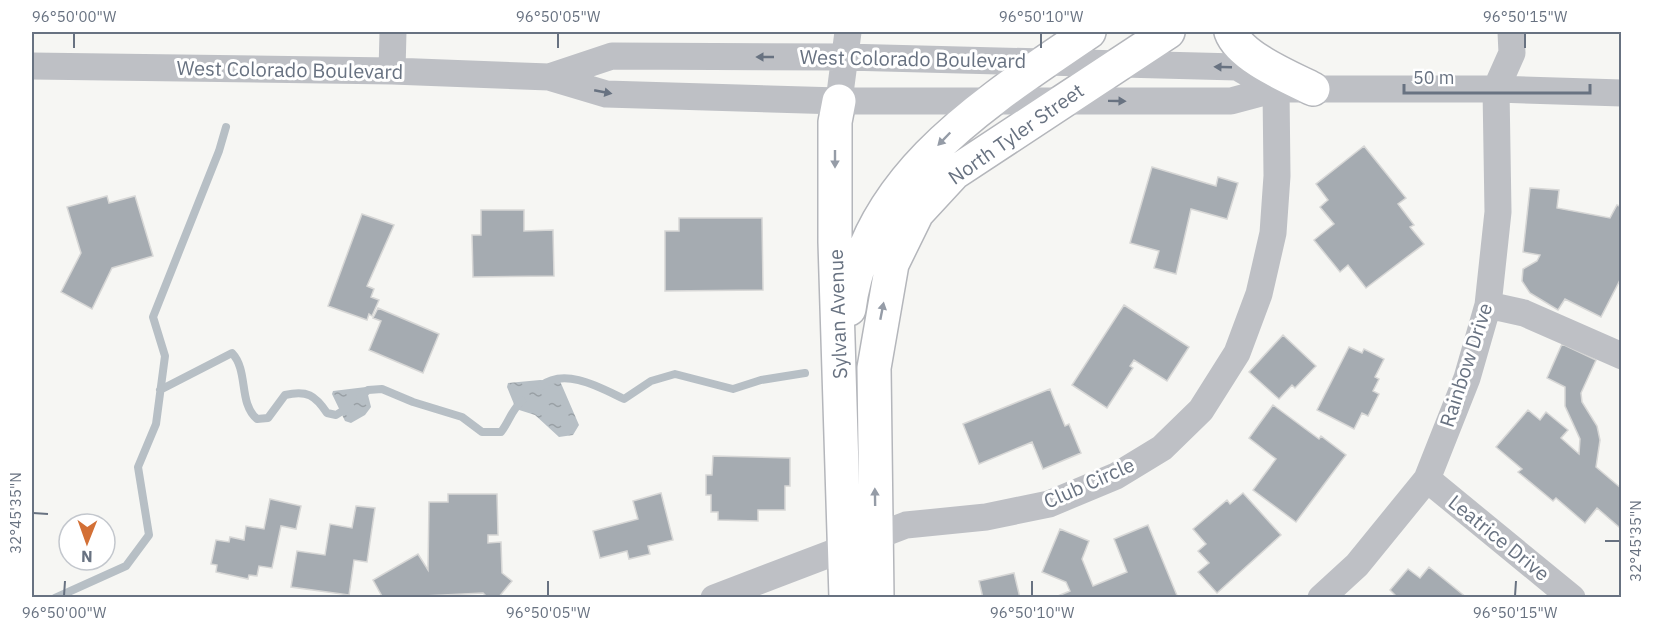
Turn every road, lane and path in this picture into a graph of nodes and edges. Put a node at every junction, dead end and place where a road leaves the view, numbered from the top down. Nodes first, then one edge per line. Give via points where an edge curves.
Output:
1 (393, 32) edge
2 (1089, 32) edge
3 (1168, 32) edge
4 (1232, 32) edge
5 (1511, 32) edge
6 (847, 44) edge
7 (1046, 62) junction
8 (1118, 63) junction
9 (32, 66) edge
10 (392, 71) junction
11 (549, 78) junction
12 (1276, 89) junction
13 (1313, 89) junction
14 (1496, 90) junction
15 (1622, 93) edge
16 (1063, 100) junction
17 (839, 101) junction
18 (988, 101) junction
19 (1488, 305) junction
20 (1622, 356) edge
21 (874, 368) joint
22 (840, 382) junction
23 (1427, 479) junction
24 (876, 537) junction
25 (845, 549) junction
26 (714, 597) edge
27 (846, 597) edge
28 (877, 597) edge
29 (1321, 597) edge
30 (1572, 597) edge

1 - 10 street
2 - 7 main road, North Tyler Street
3 - 8 main road, North Tyler Street
4 - 13 main road via 1235,42 1249,53
5 - 14 street via 1512,53
6 - 7 street, West Colorado Boulevard
6 -> 11 street, West Colorado Boulevard via 612,56
6 - 17 street, Sylvan Avenue
7 - 8 street, West Colorado Boulevard
7 - 18 main road, North Tyler Street
12 -> 8 street, West Colorado Boulevard via 1237,67
8 - 16 main road, North Tyler Street
9 - 10 street, West Colorado Boulevard
10 - 11 street, West Colorado Boulevard
11 -> 17 street, West Colorado Boulevard via 606,94
12 - 13 street, West Colorado Boulevard
16 -> 12 street, West Colorado Boulevard via 1231,101
12 - 24 street, Club Circle via 1273,233 1259,294 1238,353 1201,410 1162,448 1116,476 1049,504 986,518 906,525
13 - 14 street, West Colorado Boulevard
14 - 15 street, West Colorado Boulevard
14 - 19 street, Rainbow Drive via 1498,212
16 - 18 street, West Colorado Boulevard
21 -> 16 main road, North Tyler Street via 892,264 917,213 954,173
17 - 18 street, West Colorado Boulevard
17 -> 22 main road, Sylvan Avenue via 835,123 835,242
18 -> 22 main road, North Tyler Street via 956,126 913,171 872,232 852,286
19 - 20 street via 1524,313
19 - 23 street, Rainbow Drive via 1467,378
24 -> 21 main road, Sylvan Avenue
22 - 25 main road, Sylvan Avenue
23 - 29 street, Rainbow Drive via 1357,565
23 - 30 street, Leatrice Drive
24 - 25 street
24 - 28 main road, Sylvan Avenue
25 - 26 street
25 - 27 main road, Sylvan Avenue

